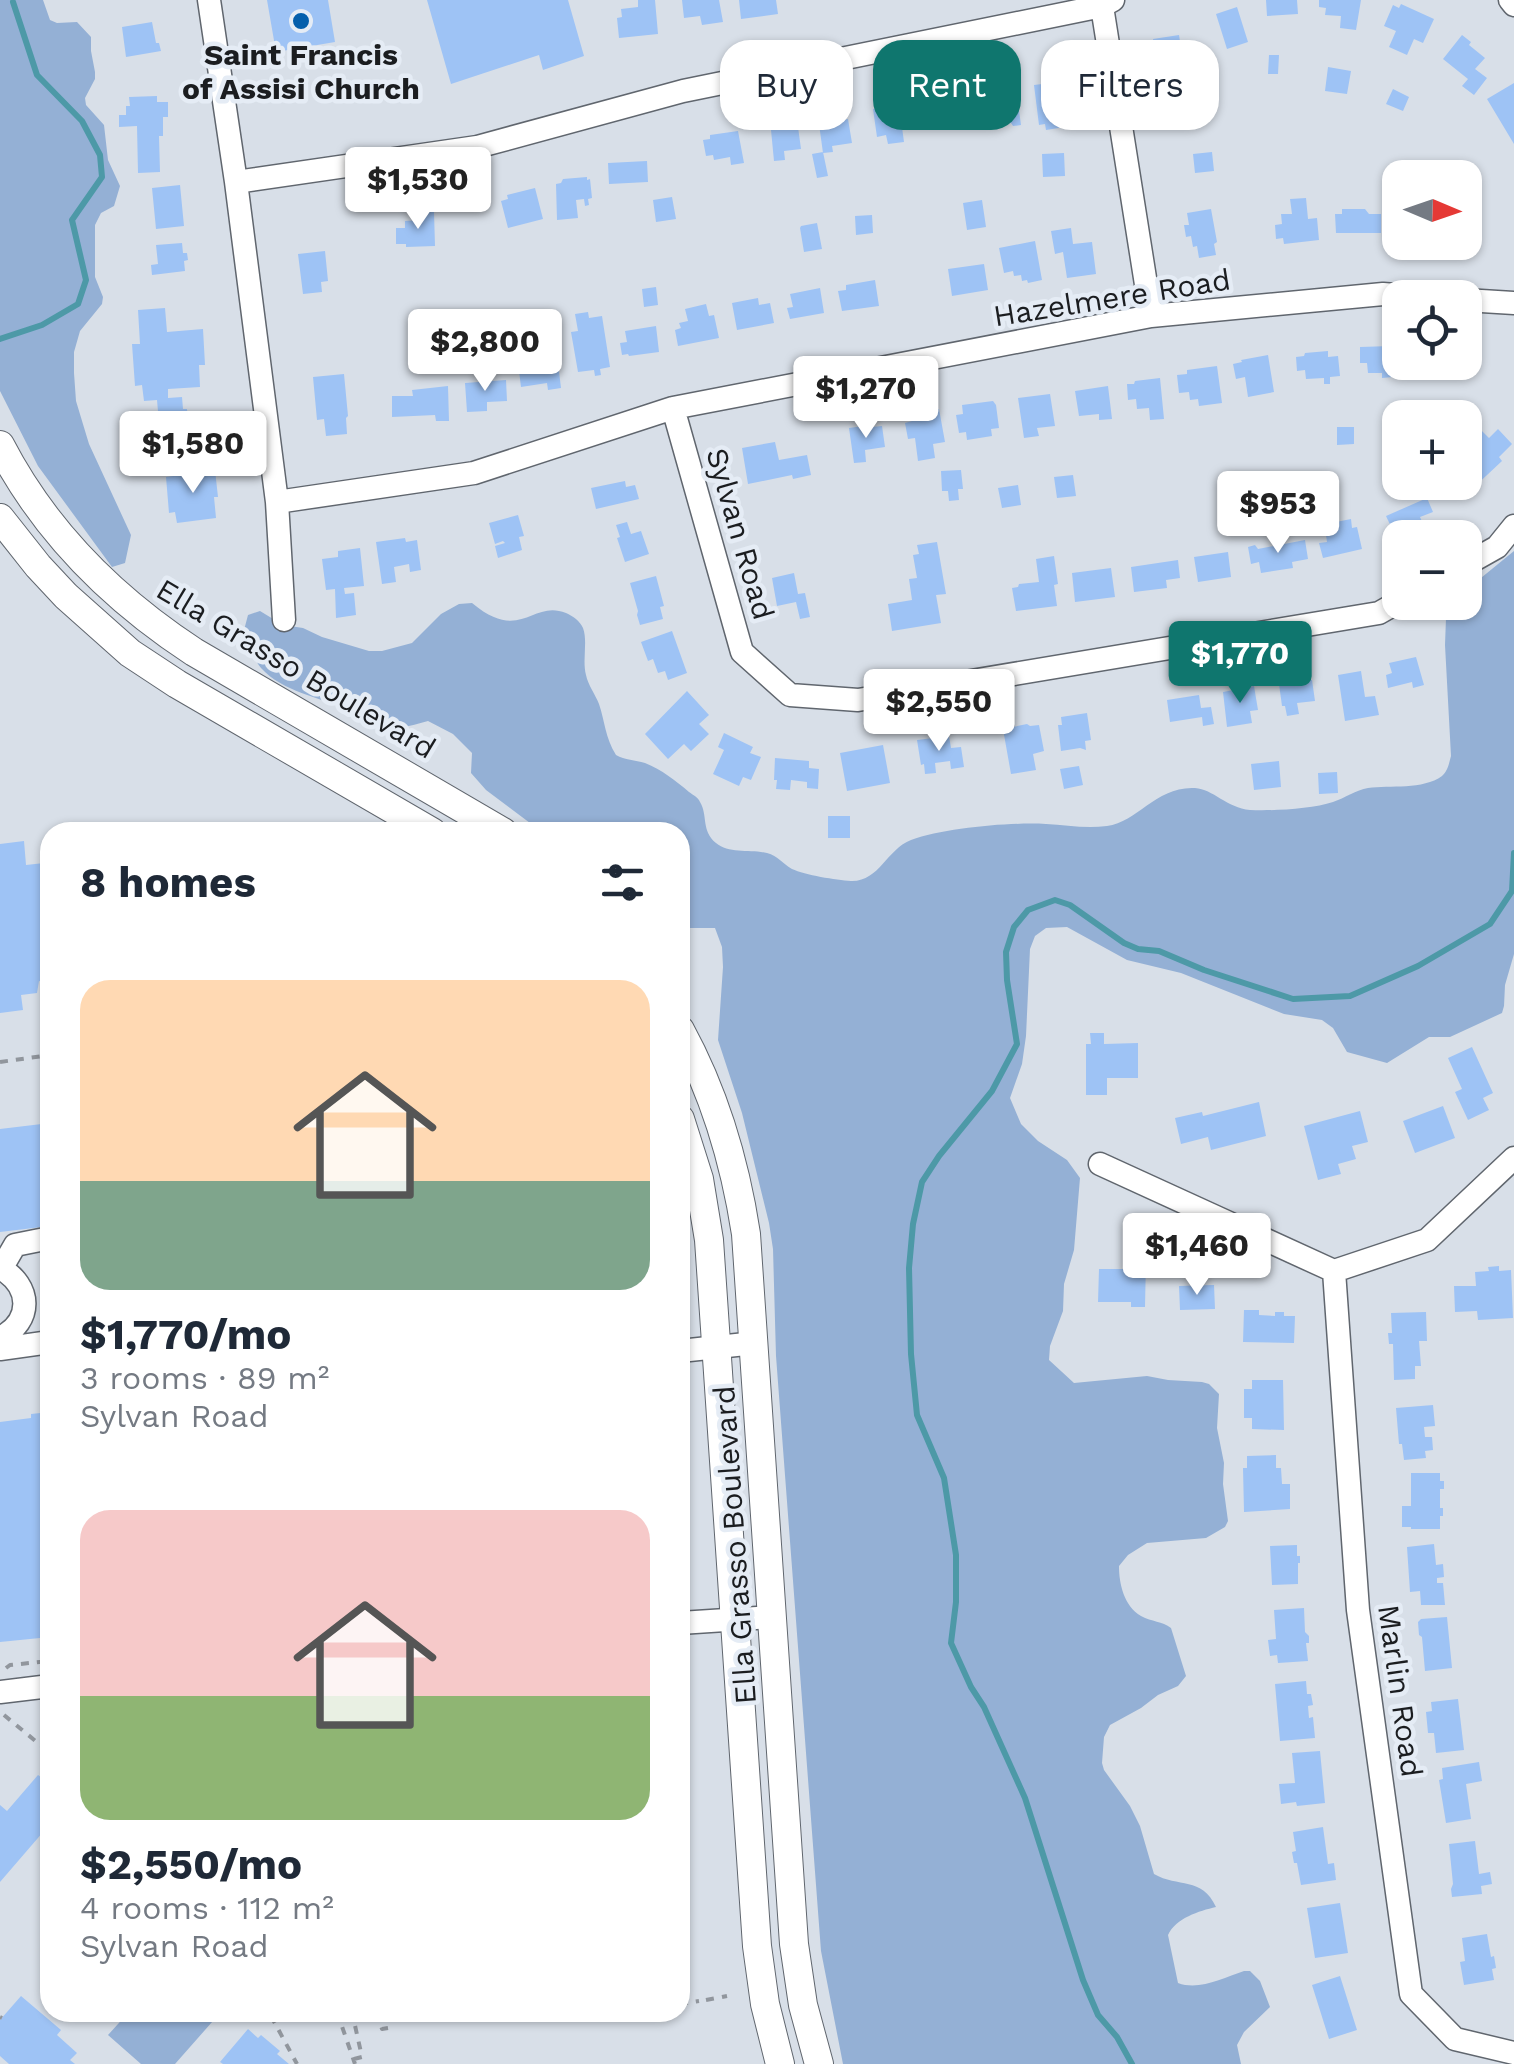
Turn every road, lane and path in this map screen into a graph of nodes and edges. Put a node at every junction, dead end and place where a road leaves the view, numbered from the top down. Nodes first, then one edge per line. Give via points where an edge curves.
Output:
1 (209, 0) edge
2 (1105, 2) edge
3 (236, 182) junction
4 (1382, 294) edge
5 (1482, 301) edge
6 (1514, 303) edge
7 (1151, 316) junction
8 (673, 408) junction
9 (0, 446) edge
10 (277, 502) junction
11 (0, 518) edge
12 (1514, 526) edge
13 (1482, 555) edge
14 (1382, 611) edge
15 (284, 620) dead end
16 (271, 696) junction
17 (297, 712) junction
18 (252, 728) junction
19 (279, 744) junction
20 (415, 822) edge
21 (486, 822) edge
22 (690, 1051) edge
23 (40, 1057) edge
24 (0, 1062) edge
25 (690, 1150) edge
26 (1514, 1158) edge
27 (1100, 1164) dead end
28 (40, 1240) edge
29 (0, 1269) edge
30 (1334, 1271) junction
31 (0, 1338) edge
32 (40, 1343) edge
33 (755, 1344) junction
34 (717, 1347) junction
35 (0, 1349) edge
36 (690, 1350) edge
37 (772, 1617) junction
38 (736, 1619) junction
39 (690, 1622) edge
40 (40, 1662) edge
41 (0, 1674) edge
42 (40, 1687) edge
43 (0, 1692) edge
44 (0, 1712) edge
45 (40, 1744) edge
46 (722, 1997) dead end
47 (690, 2002) edge
48 (276, 2022) edge
49 (340, 2022) edge
50 (354, 2022) edge
51 (380, 2022) edge
52 (388, 2028) dead end
53 (1514, 2053) edge
54 (354, 2062) edge
55 (296, 2064) edge
56 (780, 2064) edge
57 (818, 2064) edge

1 - 3 street
2 - 3 street via 683,91 477,147
2 - 7 street
3 - 10 street
4 - 7 street, Hazelmere Road
5 - 6 street
7 - 8 street, Hazelmere Road
8 - 10 street, Hazelmere Road via 474,473
8 - 14 street, Sylvan Road via 742,652 790,695 858,700
9 - 16 main road, Ella Grasso Boulevard via 49,522 104,582 171,637
10 - 15 street
11 - 18 main road via 109,636
12 - 13 street
16 - 17 main road, Ella Grasso Boulevard
16 - 18 main road
17 - 19 main road
17 - 21 main road, Ella Grasso Boulevard
18 - 19 main road
19 - 20 main road
22 - 33 main road, Ella Grasso Boulevard via 734,1170
23 - 24 path
25 - 34 main road, Ella Grasso Boulevard via 706,1213
26 - 30 street via 1427,1240
27 - 30 street
28 - 29 street via 15,1245
29 - 31 street via 18,1283 24,1306 14,1329
30 - 53 street, Marlin Road via 1358,1610 1412,1994 1455,2039
32 - 35 street
33 - 34 street
33 - 37 main road, Ella Grasso Boulevard
34 - 36 street
34 - 38 main road, Ella Grasso Boulevard
37 - 38 street
37 - 57 main road, Ella Grasso Boulevard via 794,1944
38 - 39 street
38 - 56 main road, Ella Grasso Boulevard via 758,1962
40 - 41 path via 10,1665
42 - 43 street
44 - 45 path
46 - 47 path
48 - 55 path
49 - 54 path
50 - 54 path via 362,2057
51 - 52 path

